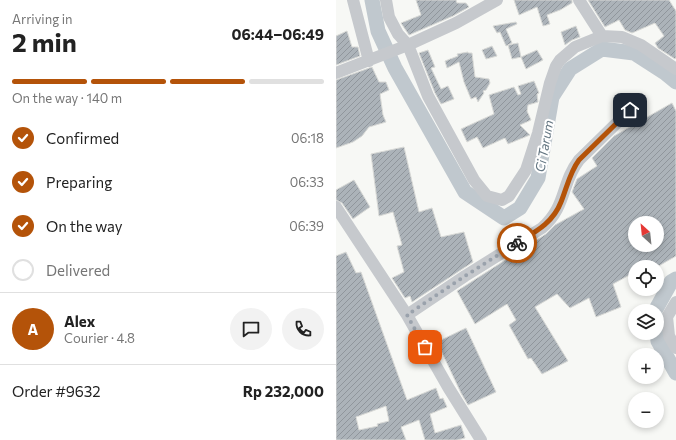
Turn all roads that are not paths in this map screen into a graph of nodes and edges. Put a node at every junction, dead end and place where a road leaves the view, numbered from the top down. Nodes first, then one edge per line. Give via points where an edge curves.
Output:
1 (353, 0) edge
2 (386, 0) edge
3 (497, 0) edge
4 (579, 0) edge
5 (602, 36) junction
6 (406, 46) junction
7 (369, 61) junction
8 (676, 69) edge
9 (336, 73) edge
10 (630, 110) dead end
11 (336, 207) edge
12 (339, 219) edge
13 (676, 302) edge
14 (407, 315) junction
15 (676, 348) edge
16 (479, 439) edge

1 - 7 street
2 - 6 street via 389,17
3 - 6 street via 456,23
4 - 5 street
5 - 6 street via 575,47 556,66 526,170 509,196 502,200 487,196 474,180 428,96
5 - 8 street via 622,38 641,45
6 - 7 street
7 - 9 street
10 - 14 street via 572,168 561,204 549,222
11 - 12 street
12 - 14 street via 380,272
13 - 15 street via 667,317 670,336
14 - 16 street

